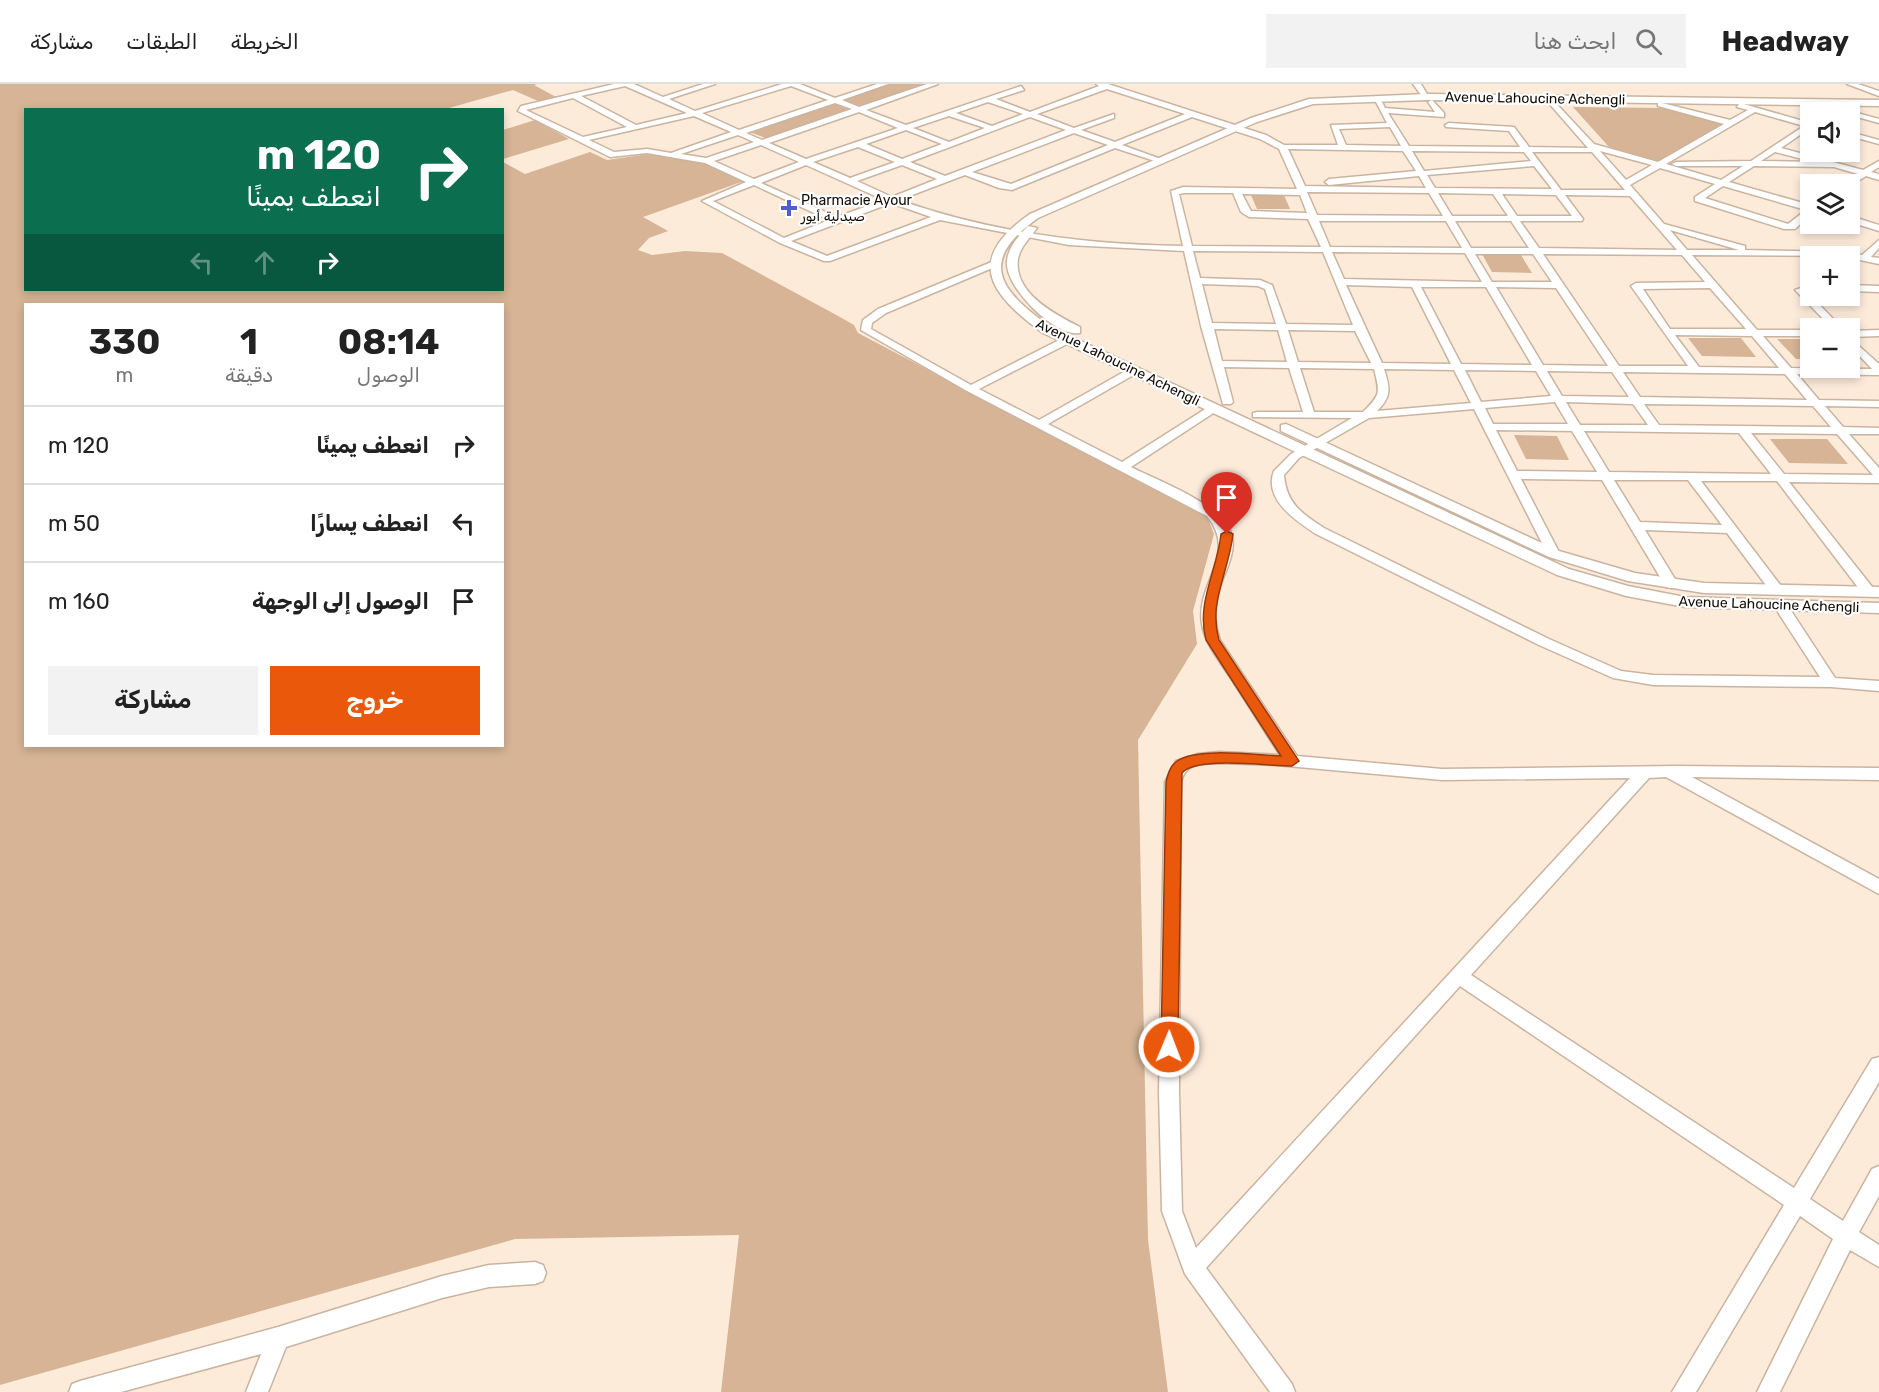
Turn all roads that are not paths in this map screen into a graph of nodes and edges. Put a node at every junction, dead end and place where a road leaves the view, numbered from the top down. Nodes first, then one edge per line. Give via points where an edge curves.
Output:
1 (622, 84) edge
2 (628, 84) edge
3 (711, 84) edge
4 (791, 84) edge
5 (884, 84) edge
6 (934, 84) edge
7 (1417, 84) edge
8 (1851, 84) edge
9 (1862, 84) edge
10 (1104, 85) edge
11 (1021, 87) dead end
12 (1879, 89) edge
13 (1879, 94) edge
14 (574, 96) junction
15 (663, 99) junction
16 (988, 99) junction
17 (834, 100) junction
18 (1429, 100) junction
19 (1552, 101) junction
20 (588, 103) junction
21 (1661, 104) junction
22 (1740, 105) junction
23 (1879, 105) edge
24 (577, 106) dead end
25 (1381, 106) junction
26 (1860, 108) edge
27 (1800, 109) edge
28 (859, 110) junction
29 (1753, 110) junction
30 (923, 111) dead end
31 (948, 112) junction
32 (545, 114) dead end
33 (695, 114) junction
34 (1030, 114) junction
35 (1192, 114) junction
36 (1441, 115) junction
37 (1111, 116) dead end
38 (1860, 116) edge
39 (534, 117) junction
40 (901, 118) dead end
41 (1879, 121) edge
42 (890, 122) junction
43 (1800, 122) edge
44 (1731, 123) junction
45 (1392, 125) junction
46 (905, 127) junction
47 (636, 128) junction
48 (992, 128) junction
49 (1073, 129) junction
50 (1241, 130) junction
51 (737, 131) junction
52 (1800, 132) edge
53 (1860, 132) edge
54 (1456, 137) junction
55 (1860, 137) edge
56 (1879, 137) edge
57 (581, 140) junction
58 (763, 142) junction
59 (1879, 142) edge
60 (859, 144) junction
61 (948, 144) junction
62 (1115, 145) junction
63 (1282, 147) junction
64 (1343, 147) junction
65 (1404, 148) junction
66 (1591, 148) junction
67 (1526, 149) junction
68 (1775, 149) junction
69 (673, 154) junction
70 (707, 161) junction
71 (902, 161) junction
72 (1158, 161) junction
73 (806, 162) junction
74 (1751, 162) junction
75 (1879, 163) edge
76 (1837, 165) junction
77 (1481, 166) junction
78 (1665, 166) junction
79 (1538, 167) junction
80 (965, 172) junction
81 (1419, 172) junction
82 (1865, 173) junction
83 (1860, 176) edge
84 (1879, 177) edge
85 (944, 179) junction
86 (753, 181) junction
87 (850, 181) junction
88 (1721, 182) junction
89 (1301, 189) junction
90 (1627, 189) junction
91 (1236, 190) junction
92 (1430, 190) junction
93 (1496, 192) junction
94 (1560, 193) junction
95 (1764, 194) junction
96 (1800, 196) edge
97 (892, 200) junction
98 (1800, 207) edge
99 (939, 217) junction
100 (1312, 217) junction
101 (1800, 218) edge
102 (836, 220) junction
103 (1448, 220) junction
104 (1515, 220) junction
105 (1860, 222) edge
106 (1661, 226) junction
107 (1879, 228) edge
108 (1012, 232) junction
109 (1026, 234) junction
110 (783, 241) junction
111 (1879, 243) edge
112 (1188, 248) junction
113 (1326, 249) junction
114 (1468, 250) junction
115 (1536, 251) junction
116 (1684, 252) junction
117 (1750, 253) junction
118 (1865, 258) junction
119 (1879, 261) edge
120 (994, 264) junction
121 (1197, 281) junction
122 (1341, 282) junction
123 (1415, 284) junction
124 (1487, 284) junction
125 (1559, 285) junction
126 (1712, 285) junction
127 (1860, 289) edge
128 (1879, 290) edge
129 (1816, 306) edge
130 (1827, 318) edge
131 (1206, 326) junction
132 (1281, 326) junction
133 (1359, 327) junction
134 (1667, 332) junction
135 (1753, 332) junction
136 (1800, 333) edge
137 (1879, 333) edge
138 (1860, 334) edge
139 (1067, 340) junction
140 (1860, 351) edge
141 (1217, 364) junction
142 (1293, 365) junction
143 (1378, 365) junction
144 (1456, 366) junction
145 (1537, 367) junction
146 (1616, 369) junction
147 (1696, 370) junction
148 (1133, 371) junction
149 (1787, 371) junction
150 (1879, 371) edge
151 (971, 389) junction
152 (1557, 399) junction
153 (1637, 401) junction
154 (1227, 402) junction
155 (1476, 404) junction
156 (1879, 404) edge
157 (1817, 405) junction
158 (1214, 408) junction
159 (1309, 413) junction
160 (1257, 415) junction
161 (1366, 415) junction
162 (1040, 424) junction
163 (1490, 427) junction
164 (1576, 427) junction
165 (1656, 429) junction
166 (1743, 430) junction
167 (1839, 430) junction
168 (1879, 431) edge
169 (1320, 443) junction
170 (1305, 451) junction
171 (1122, 467) junction
172 (1515, 475) junction
173 (1605, 476) junction
174 (1692, 477) junction
175 (1879, 477) edge
176 (1779, 478) junction
177 (1635, 526) junction
178 (1731, 529) junction
179 (1554, 554) junction
180 (1671, 584) junction
181 (1776, 589) junction
182 (1874, 591) edge
183 (1781, 606) junction
184 (1879, 608) edge
185 (1831, 682) junction
186 (1879, 686) edge
187 (1292, 761) junction
188 (1645, 772) junction
189 (1670, 772) junction
190 (1879, 774) edge
191 (1879, 887) edge
192 (1460, 976) junction
193 (1879, 1065) edge
194 (1879, 1176) edge
195 (1796, 1201) junction
196 (1846, 1235) junction
197 (1879, 1257) edge
198 (1191, 1267) junction
199 (535, 1273) dead end
200 (278, 1338) junction
201 (80, 1392) edge
202 (257, 1392) edge
203 (1284, 1392) edge
204 (1683, 1392) edge
205 (1767, 1392) edge

1 - 14 street
2 - 15 street
3 - 15 street
4 - 17 street
4 - 33 street
5 - 17 street
6 - 28 street
7 - 18 street
8 - 13 street
9 - 12 street
10 - 34 street
10 - 35 street
11 - 16 street
14 - 20 street
14 - 39 street via 522,110
15 - 33 street
16 - 31 street
16 - 34 street
17 - 28 street
17 - 51 street
18 - 19 street, Avenue Lahoucine Achengli
18 - 25 street, Avenue Lahoucine Achengli
18 - 36 street
18 - 50 street, Avenue Lahoucine Achengli via 1312,102 1284,109
19 - 21 street, Avenue Lahoucine Achengli
19 - 23 street, Avenue Lahoucine Achengli
19 - 66 street
20 - 24 street
20 - 47 street
21 - 22 street, Avenue Lahoucine Achengli
21 - 44 street
22 - 27 street, Avenue Lahoucine Achengli
22 - 29 street
23 - 26 street, Avenue Lahoucine Achengli
25 - 36 street
25 - 45 street
25 - 50 street, Avenue Lahoucine Achengli via 1317,106
28 - 42 street
28 - 58 street
29 - 43 street
29 - 44 street
30 - 31 street
31 - 46 street
31 - 48 street
32 - 39 street
33 - 47 street
33 - 51 street
34 - 48 street
34 - 49 street
35 - 50 street
35 - 62 street
36 - 54 street
37 - 49 street
38 - 41 street
39 - 57 street
40 - 42 street
42 - 46 street
44 - 78 street
45 - 64 street via 1334,127
45 - 65 street
46 - 60 street
46 - 61 street
47 - 57 street
48 - 61 street
49 - 62 street
49 - 80 street
50 - 63 street
50 - 72 street, Avenue Lahoucine Achengli
50 - 109 street, Avenue Lahoucine Achengli via 1059,213
51 - 58 street
51 - 69 street
52 - 68 street
53 - 56 street
54 - 65 street
54 - 67 street
54 - 67 street via 1507,127
54 - 77 street
55 - 59 street
57 - 69 street via 613,155 646,151
58 - 70 street
58 - 73 street
60 - 71 street
60 - 73 street
61 - 71 street
62 - 72 street
62 - 80 street via 1012,187
63 - 64 street
63 - 89 street
64 - 65 street
65 - 81 street
66 - 67 street
66 - 78 street
66 - 90 street
67 - 79 street
68 - 74 street
68 - 76 street
69 - 70 street
70 - 86 street
71 - 85 street
71 - 87 street
72 - 108 street, Avenue Lahoucine Achengli via 1034,216
73 - 86 street
73 - 87 street
74 - 76 street
74 - 78 street
74 - 88 street
75 - 82 street
76 - 82 street
77 - 79 street
77 - 81 street
78 - 88 street
78 - 90 street
79 - 94 street
80 - 85 street
81 - 89 street
81 - 92 street
82 - 83 street
82 - 84 street
85 - 97 street
86 - 102 street
86 - 110 street via 706,201
87 - 97 street
88 - 95 street
88 - 101 street via 1698,201 1787,228
89 - 91 street
89 - 92 street
89 - 100 street
90 - 94 street
90 - 106 street
91 - 100 street via 1249,214
91 - 112 street via 1175,191
92 - 93 street
92 - 103 street
93 - 94 street
93 - 104 street
94 - 104 street via 1578,220
95 - 96 street via 1777,190
95 - 98 street
97 - 99 street
97 - 102 street
99 - 108 street
99 - 110 street via 832,259
100 - 103 street
100 - 113 street
102 - 110 street
103 - 104 street
103 - 114 street
104 - 115 street
105 - 107 street
106 - 116 street
106 - 117 street
108 - 109 street
108 - 120 street, Avenue Lahoucine Achengli via 996,253
109 - 112 street via 1090,245
109 - 154 street, Avenue Lahoucine Achengli via 1017,243 1011,262 1018,286 1032,304 1057,321
111 - 118 street
112 - 113 street
112 - 121 street
113 - 114 street
113 - 122 street
114 - 115 street
114 - 124 street
115 - 116 street
115 - 125 street
116 - 117 street
116 - 126 street
117 - 118 street
118 - 119 street
120 - 139 street, Avenue Lahoucine Achengli via 1007,298 1025,316
120 - 151 street via 905,300 865,325 868,333
121 - 131 street
121 - 132 street via 1266,285
122 - 123 street
122 - 133 street
123 - 124 street
123 - 144 street
124 - 125 street
124 - 145 street
125 - 146 street
126 - 134 street via 1636,286
126 - 135 street
127 - 128 street
129 - 130 street
131 - 132 street
131 - 141 street
132 - 133 street
132 - 142 street
133 - 143 street
134 - 135 street
134 - 147 street
135 - 136 street
135 - 149 street
137 - 138 street
139 - 148 street, Avenue Lahoucine Achengli
139 - 151 street
140 - 150 street
141 - 142 street
141 - 154 street
142 - 143 street
142 - 159 street
143 - 144 street
143 - 161 street via 1385,391 1382,400
144 - 145 street
144 - 155 street
145 - 146 street
145 - 152 street
146 - 147 street
146 - 153 street
147 - 149 street
148 - 158 street, Avenue Lahoucine Achengli
148 - 162 street
149 - 150 street
149 - 157 street
151 - 162 street
152 - 153 street
152 - 155 street
152 - 164 street
153 - 157 street
153 - 165 street
154 - 160 street, Avenue Lahoucine Achengli
155 - 161 street
155 - 163 street
156 - 157 street
157 - 167 street
158 - 170 street, Avenue Lahoucine Achengli
158 - 171 street
159 - 160 street
159 - 161 street
160 - 169 street, Avenue Lahoucine Achengli
161 - 169 street
162 - 171 street
163 - 164 street
163 - 172 street
164 - 165 street
164 - 173 street
165 - 166 street
166 - 167 street
166 - 176 street
167 - 168 street
167 - 175 street
169 - 170 street
169 - 179 street, Avenue Lahoucine Achengli
170 - 183 street, Avenue Lahoucine Achengli via 1570,574 1626,591 1685,602
170 - 185 street via 1278,474 1281,498 1298,517 1599,668 1653,680
171 - 187 street via 1211,513 1227,533 1224,559 1208,606 1208,625 1213,640
172 - 173 street
172 - 179 street
173 - 174 street
173 - 177 street
174 - 176 street
174 - 178 street
175 - 176 street
176 - 182 street
177 - 178 street
177 - 180 street
178 - 181 street
179 - 180 street, Avenue Lahoucine Achengli via 1634,578
180 - 181 street, Avenue Lahoucine Achengli
181 - 182 street, Avenue Lahoucine Achengli
183 - 184 street, Avenue Lahoucine Achengli
183 - 185 street
185 - 186 street
187 - 188 street via 1414,772 1533,776
187 - 198 street via 1212,758 1191,760 1175,771 1170,1194 1176,1229
188 - 189 street
188 - 192 street
189 - 190 street
189 - 191 street
192 - 195 street
192 - 198 street
193 - 195 street
194 - 196 street
195 - 196 street
195 - 204 street
196 - 197 street
196 - 205 street
198 - 203 street
199 - 200 street via 489,1276 452,1285
200 - 201 street
200 - 202 street

